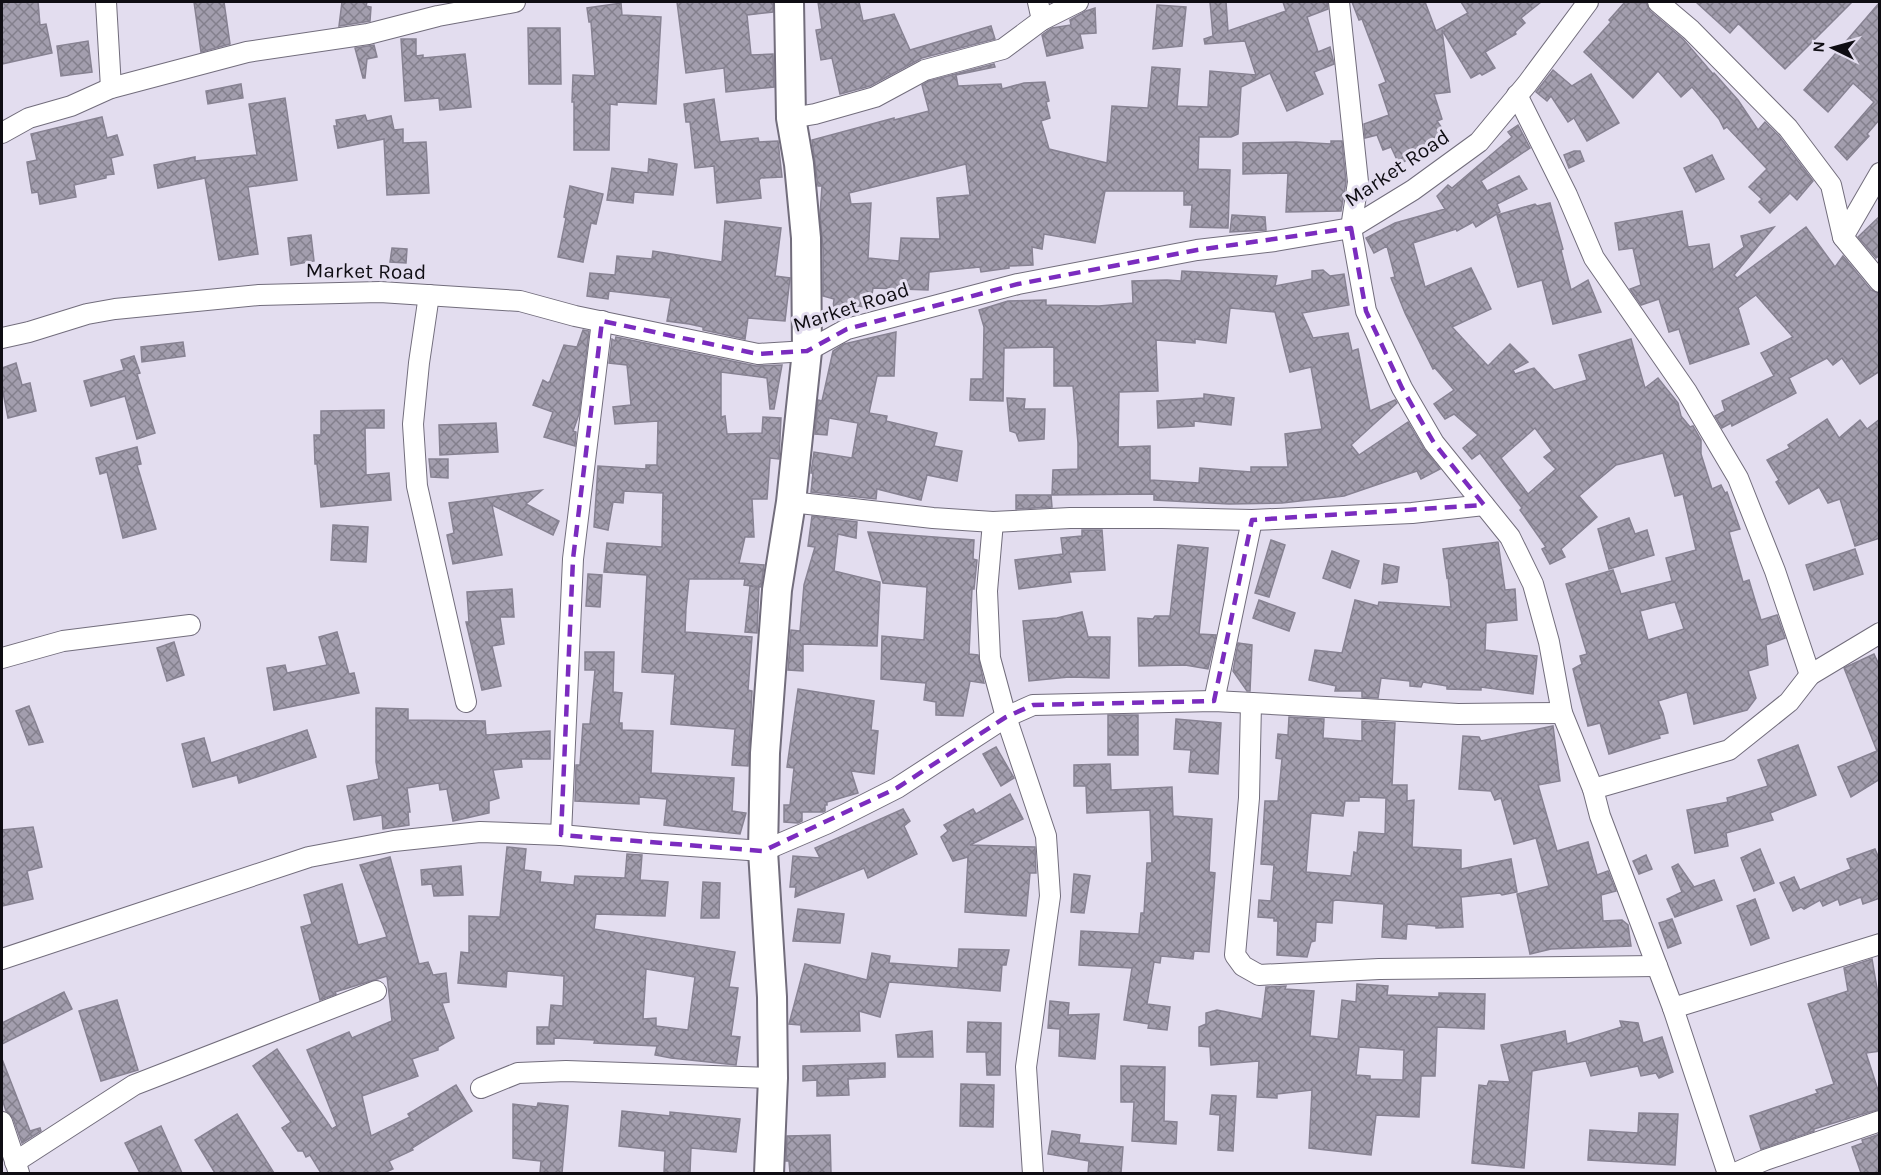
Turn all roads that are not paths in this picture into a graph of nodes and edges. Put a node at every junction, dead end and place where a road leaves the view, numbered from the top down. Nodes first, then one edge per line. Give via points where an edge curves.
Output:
1 (106, 2) edge
2 (515, 2) edge
3 (789, 2) edge
4 (1078, 2) edge
5 (1339, 2) edge
6 (1588, 2) edge
7 (1658, 2) edge
8 (1040, 11) edge
9 (111, 88) junction
10 (1517, 94) junction
11 (791, 118) junction
12 (2, 133) edge
13 (1880, 173) edge
14 (1351, 228) junction
15 (1843, 237) junction
16 (1880, 282) edge
17 (429, 295) junction
18 (602, 321) junction
19 (2, 338) edge
20 (807, 351) junction
21 (790, 502) junction
22 (1484, 506) junction
23 (1252, 520) junction
24 (993, 522) junction
25 (190, 625) dead end
26 (1879, 634) edge
27 (2, 658) edge
28 (1810, 675) junction
29 (466, 702) dead end
30 (1214, 702) junction
31 (1251, 703) junction
32 (1562, 713) junction
33 (1006, 717) junction
34 (1593, 789) junction
35 (561, 834) junction
36 (763, 851) junction
37 (1880, 944) edge
38 (2, 958) edge
39 (1657, 966) junction
40 (376, 991) dead end
41 (1673, 1008) junction
42 (773, 1078) junction
43 (481, 1088) dead end
44 (1880, 1121) edge
45 (2, 1122) edge
46 (17, 1168) edge
47 (769, 1173) edge
48 (1033, 1173) edge
49 (1728, 1173) edge
50 (1733, 1173) edge

1 - 9 street
2 - 9 street via 368,34 247,52
3 - 11 street
4 - 8 street
5 - 14 street via 1358,182
6 - 10 street, Market Road
7 - 15 street via 1788,128 1831,185
8 - 11 street via 1003,49 925,70 874,97
9 - 12 street via 71,106 29,118
10 - 14 street, Market Road via 1479,142 1413,190
10 - 28 street via 1594,258 1687,392 1738,478
11 - 20 street via 806,238
13 - 15 street
14 - 20 street, Market Road via 1275,242 1197,250 1018,284 847,329
14 - 22 street via 1366,311 1402,388 1434,443
15 - 16 street
17 - 18 street, Market Road via 520,301
17 - 19 street, Market Road via 259,295 160,304 87,314
17 - 29 street via 413,424 417,486
18 - 20 street, Market Road via 758,354
18 - 35 street via 573,559
20 - 21 street
21 - 24 street
21 - 36 street via 777,590 765,753
22 - 23 street
22 - 32 street via 1510,537 1533,584
23 - 24 street via 1070,518
23 - 30 street
24 - 33 street via 987,591 990,658
25 - 27 street via 63,641
26 - 28 street
28 - 34 street via 1789,702 1729,750
30 - 31 street
30 - 33 street via 1033,705
31 - 32 street via 1458,714
31 - 39 street via 1249,798 1235,955 1243,966 1259,975 1379,969
32 - 34 street
33 - 36 street via 897,788
33 - 48 street via 1046,836 1050,896 1026,1067
34 - 39 street
35 - 36 street
35 - 38 street via 480,832 394,841 309,857
36 - 42 street
37 - 41 street
39 - 41 street
40 - 46 street via 134,1085
41 - 49 street
42 - 43 street via 518,1073
42 - 47 street
44 - 50 street
45 - 46 street

